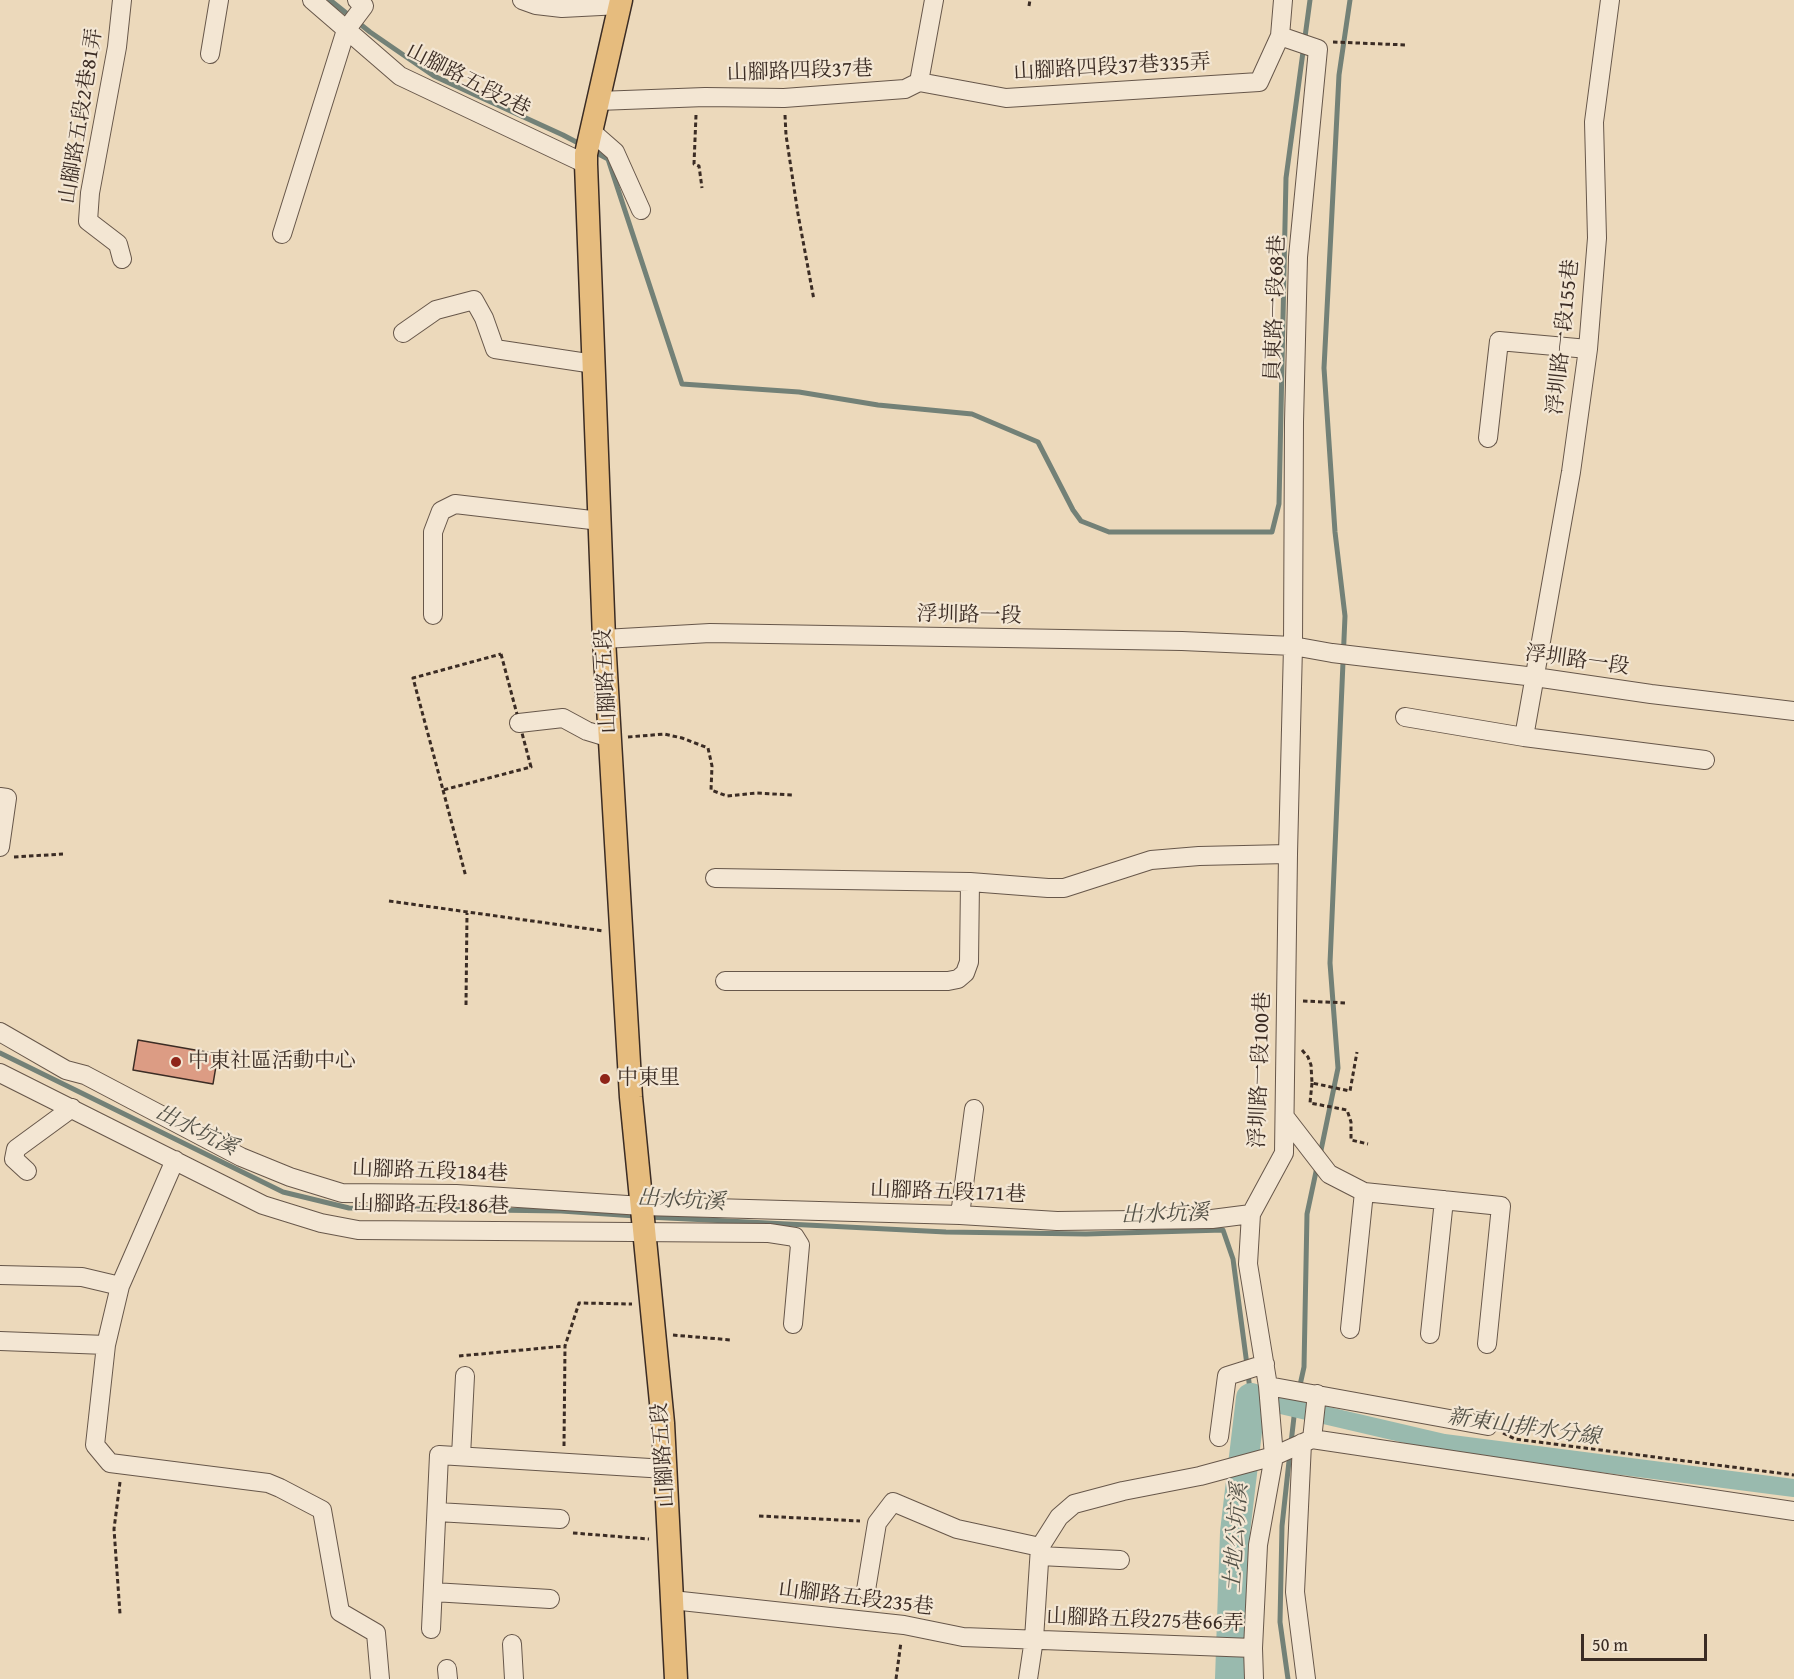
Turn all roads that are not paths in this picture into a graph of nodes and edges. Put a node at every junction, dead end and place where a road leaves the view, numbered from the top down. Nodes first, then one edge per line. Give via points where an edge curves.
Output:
1 (122, 0) edge
2 (219, 0) edge
3 (312, 0) edge
4 (522, 0) edge
5 (934, 0) edge
6 (1283, 0) edge
7 (1610, 0) edge
8 (361, 3) edge
9 (620, 3) edge
10 (346, 30) junction
11 (1280, 36) junction
12 (210, 54) dead end
13 (919, 82) junction
14 (598, 101) junction
15 (591, 131) junction
16 (586, 159) junction
17 (641, 210) dead end
18 (282, 234) dead end
19 (122, 259) dead end
20 (403, 333) dead end
21 (1588, 349) junction
22 (594, 364) junction
23 (1488, 438) dead end
24 (600, 520) junction
25 (433, 615) dead end
26 (604, 639) junction
27 (1293, 646) junction
28 (1535, 677) junction
29 (1794, 711) edge
30 (1405, 717) dead end
31 (519, 723) road end
32 (1524, 737) junction
33 (610, 738) junction
34 (1705, 760) dead end
35 (0, 797) edge
36 (5, 852) edge
37 (1288, 854) junction
38 (715, 879) dead end
39 (970, 882) junction
40 (725, 981) dead end
41 (0, 1032) edge
42 (0, 1073) edge
43 (72, 1108) junction
44 (974, 1109) dead end
45 (1285, 1117) junction
46 (175, 1160) junction
47 (27, 1171) dead end
48 (1364, 1191) junction
49 (1444, 1200) junction
50 (643, 1206) junction
51 (1251, 1214) junction
52 (960, 1215) junction
53 (644, 1232) junction
54 (0, 1275) edge
55 (120, 1286) junction
56 (793, 1324) dead end
57 (1350, 1329) dead end
58 (1430, 1334) dead end
59 (0, 1341) edge
60 (1487, 1344) dead end
61 (106, 1345) junction
62 (1265, 1364) junction
63 (465, 1377) dead end
64 (1268, 1386) junction
65 (1317, 1394) junction
66 (1488, 1426) road end
67 (1219, 1437) dead end
68 (1307, 1441) junction
69 (461, 1456) junction
70 (1274, 1456) junction
71 (666, 1469) junction
72 (1794, 1511) edge
73 (437, 1512) junction
74 (560, 1519) dead end
75 (1040, 1552) junction
76 (1120, 1560) dead end
77 (866, 1590) dead end
78 (433, 1592) junction
79 (550, 1599) dead end
80 (672, 1600) junction
81 (431, 1629) dead end
82 (1034, 1639) junction
83 (512, 1644) dead end
84 (1253, 1648) junction
85 (380, 1679) edge
86 (514, 1679) edge
87 (676, 1679) edge
88 (1028, 1679) edge
89 (1254, 1679) edge
90 (1306, 1679) edge

1 - 19 street, 山腳路五段2巷81弄 via 88,221 118,243
2 - 12 street
3 - 10 street, 山腳路五段2巷
4 - 9 street via 562,8
5 - 13 street
6 - 11 street
7 - 21 street, 浮圳路一段155巷 via 1594,122 1597,238
8 - 10 street
9 - 14 main road, 山腳路五段
10 - 16 street, 山腳路五段2巷 via 400,76
10 - 18 street
11 - 13 street, 山腳路四段37巷335弄 via 1259,82 1006,98
11 - 27 street, 員東路一段68巷 via 1318,49 1298,257
13 - 14 street, 山腳路四段37巷 via 905,89 784,98
14 - 15 main road, 山腳路五段
15 - 16 main road, 山腳路五段
15 - 17 street via 615,152
16 - 22 main road, 山腳路五段
20 - 22 street via 436,310 474,300 495,349
21 - 23 street via 1499,341
21 - 28 street, 浮圳路一段155巷
22 - 24 main road, 山腳路五段
24 - 25 street via 455,504 441,511 433,532
24 - 26 main road, 山腳路五段
26 - 27 street, 浮圳路一段 via 710,633
26 - 33 main road, 山腳路五段
27 - 28 street, 浮圳路一段
27 - 37 street, 浮圳路一段100巷
28 - 29 street, 浮圳路一段
28 - 32 street, 浮圳路一段155巷
30 - 32 street
31 - 33 street via 563,718
32 - 34 street
33 - 50 main road, 山腳路五段 via 631,1096
35 - 36 street via 7,798
37 - 39 street via 1151,860 1064,888
37 - 45 street, 浮圳路一段100巷
38 - 39 street
39 - 40 street via 969,962 958,979
41 - 50 street, 山腳路五段184巷 via 66,1070 85,1075 241,1158 342,1193 456,1194
42 - 43 street, 山腳路五段186巷
43 - 46 street, 山腳路五段186巷
43 - 47 street via 16,1149 14,1159
44 - 52 street
45 - 48 street via 1329,1173
45 - 51 street, 浮圳路一段100巷 via 1284,1152
46 - 53 street, 山腳路五段186巷 via 263,1205 358,1230
46 - 55 street
48 - 49 street
48 - 57 street
49 - 58 street
49 - 60 street via 1501,1206
50 - 52 street, 山腳路五段171巷
50 - 53 main road, 山腳路五段
51 - 52 street, 山腳路五段171巷 via 1212,1219 1058,1221
51 - 62 street, 浮圳路一段100巷 via 1248,1264
53 - 56 street, 山腳路五段186巷 via 769,1233 795,1237 800,1245
53 - 71 main road, 山腳路五段
54 - 55 street via 82,1277
55 - 61 street
59 - 61 street
61 - 85 street via 95,1445 110,1463 267,1483 322,1510 340,1612 376,1633
62 - 64 street, 浮圳路一段100巷
62 - 67 street via 1227,1376
63 - 69 street
64 - 65 street
64 - 70 street, 浮圳路一段100巷
65 - 66 street
65 - 68 street
68 - 70 street
68 - 72 street
68 - 90 street via 1295,1592
69 - 71 street
69 - 73 street via 440,1455
70 - 75 street via 1074,1504 1059,1517
70 - 84 street, 浮圳路一段100巷 via 1258,1545
71 - 80 main road, 山腳路五段
73 - 74 street
73 - 78 street
75 - 76 street
75 - 77 street via 957,1528 893,1502 877,1523
75 - 82 street
78 - 79 street
78 - 81 street
80 - 82 street, 山腳路五段235巷 via 904,1625 963,1637
80 - 87 main road, 山腳路五段
82 - 84 street, 山腳路五段275巷66弄
82 - 88 street
83 - 86 street
84 - 89 street, 浮圳路一段100巷

